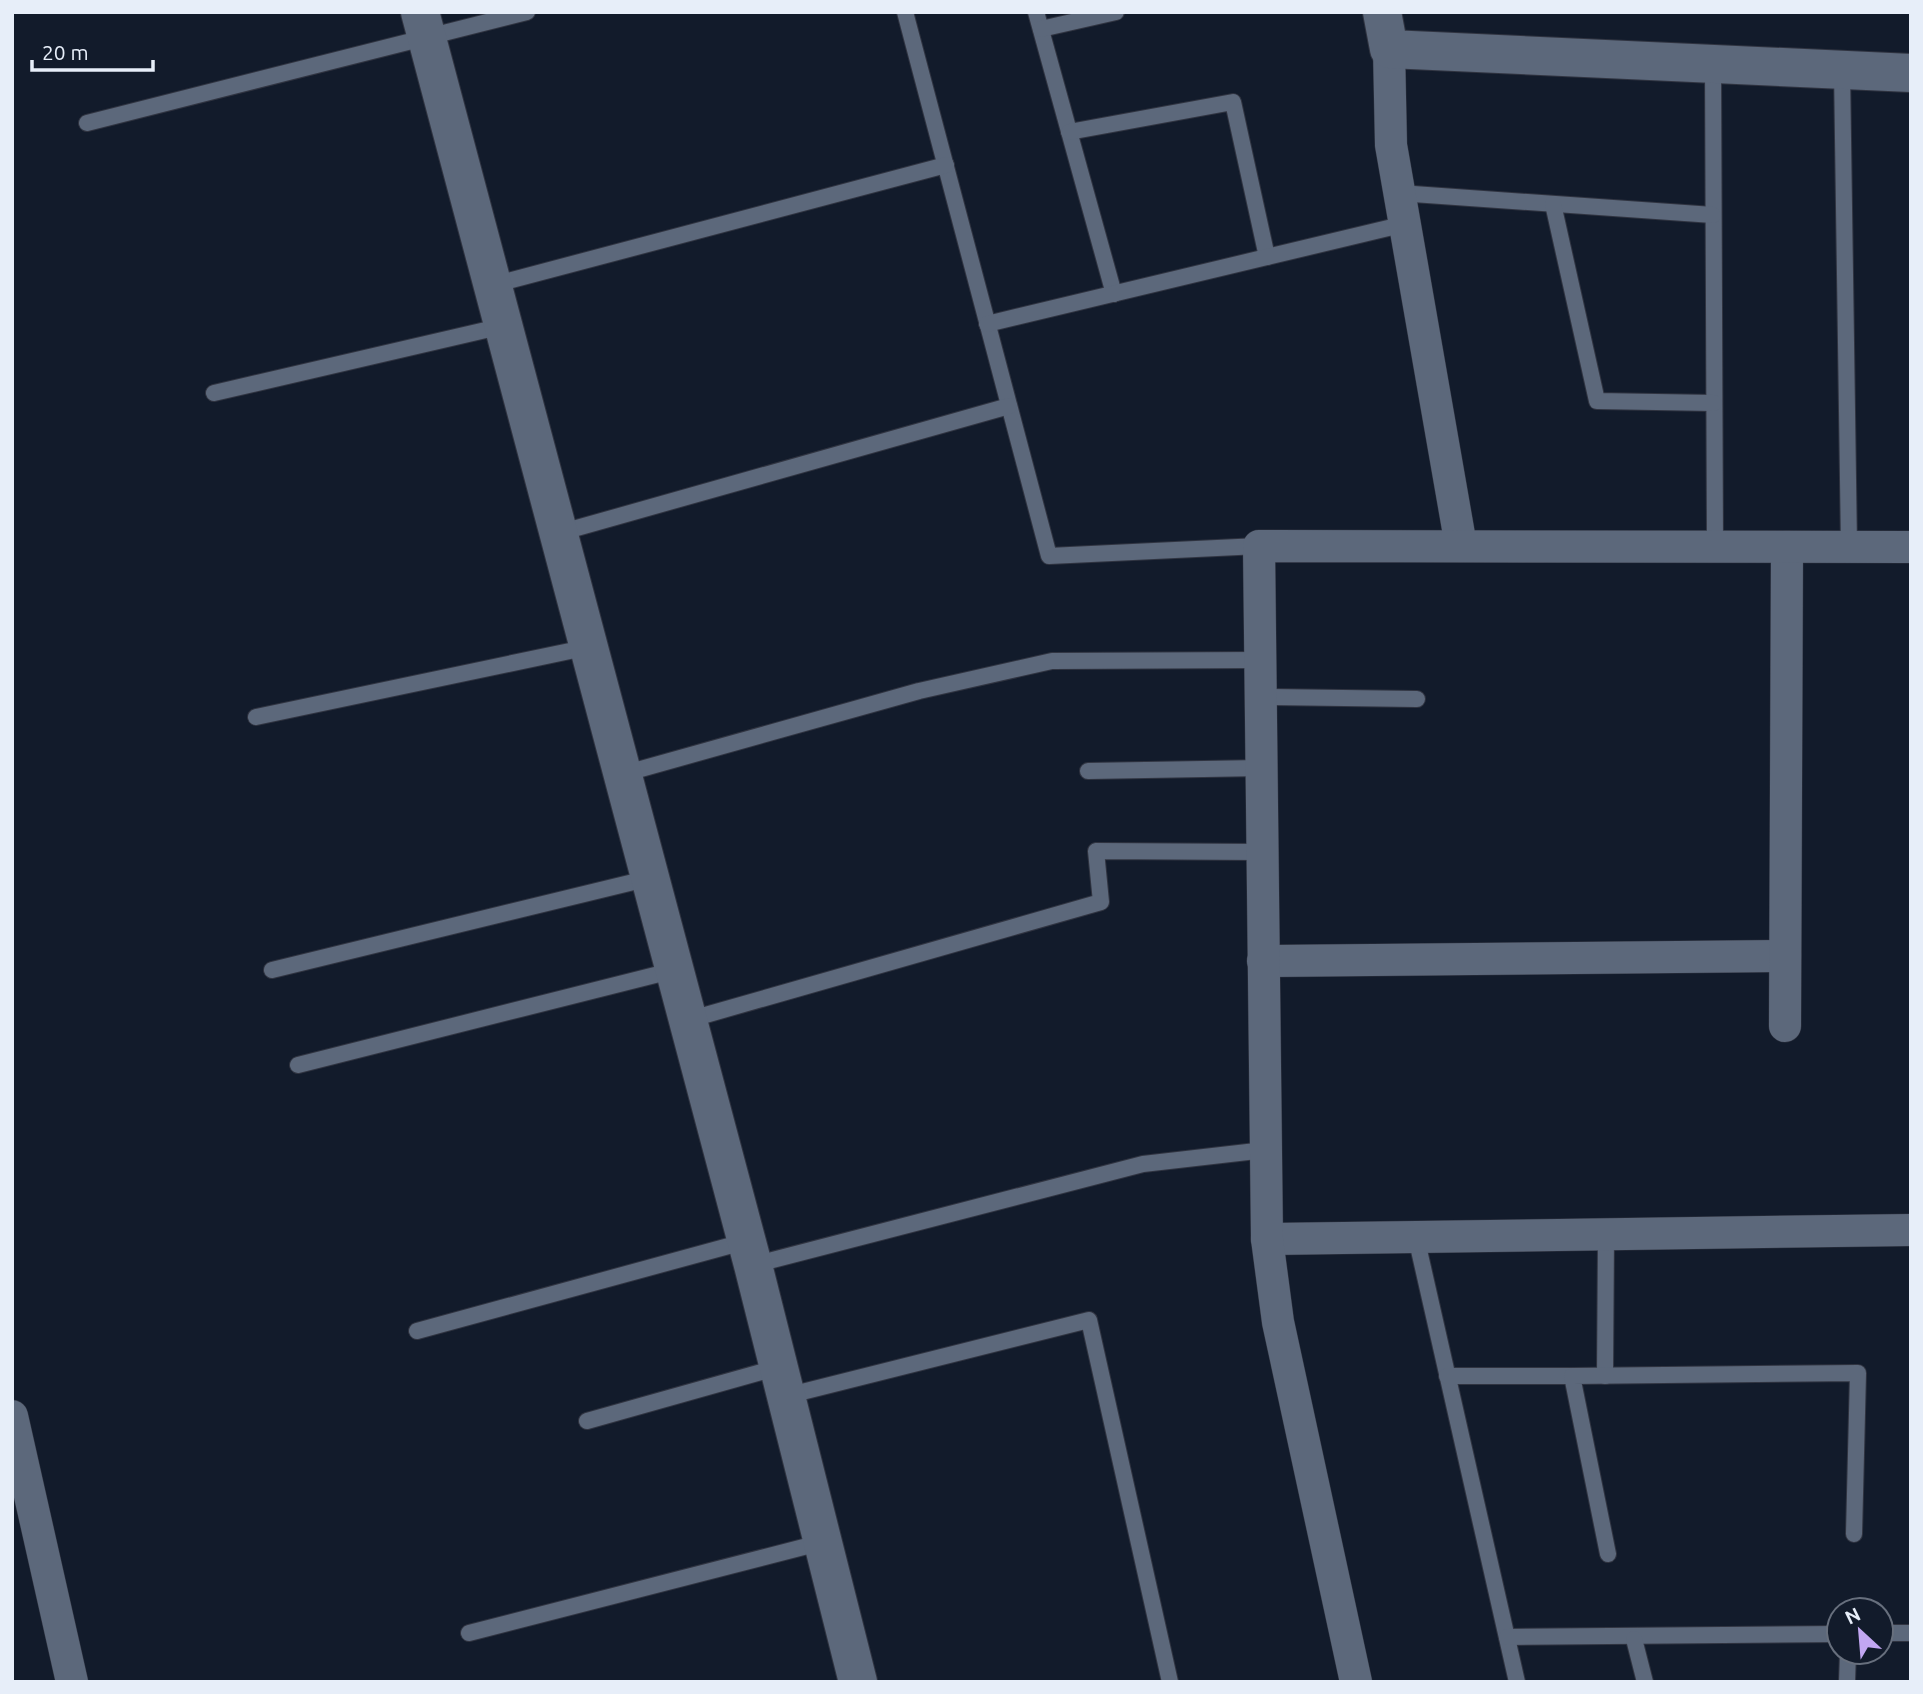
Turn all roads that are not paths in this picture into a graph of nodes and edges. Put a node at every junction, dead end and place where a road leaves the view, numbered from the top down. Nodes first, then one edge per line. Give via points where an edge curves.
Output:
1 (527, 12) edge
2 (905, 12) edge
3 (1036, 12) edge
4 (1116, 12) edge
5 (1381, 12) edge
6 (424, 25) edge
7 (1041, 29) junction
8 (1389, 49) junction
9 (1713, 64) junction
10 (1842, 70) junction
11 (1911, 73) edge
12 (88, 123) dead end
13 (1069, 132) junction
14 (946, 165) junction
15 (1399, 193) junction
16 (1553, 204) junction
17 (1713, 215) junction
18 (1405, 224) junction
19 (1267, 257) junction
20 (493, 285) junction
21 (1114, 294) junction
22 (987, 324) junction
23 (503, 326) junction
24 (214, 393) dead end
25 (1714, 403) junction
26 (1009, 406) junction
27 (559, 533) junction
28 (1259, 546) junction
29 (1461, 546) junction
30 (1715, 547) junction
31 (1787, 547) junction
32 (1849, 547) junction
33 (1911, 547) edge
34 (589, 647) junction
35 (1260, 660) junction
36 (1261, 697) junction
37 (1417, 699) dead end
38 (256, 717) dead end
39 (1261, 768) junction
40 (1088, 771) dead end
41 (622, 774) junction
42 (1262, 852) junction
43 (650, 878) junction
44 (1785, 956) junction
45 (1263, 961) junction
46 (272, 970) dead end
47 (675, 970) junction
48 (688, 1020) junction
49 (1784, 1026) dead end
50 (298, 1065) dead end
51 (1265, 1150) junction
52 (1911, 1230) edge
53 (1606, 1235) junction
54 (1416, 1237) junction
55 (1267, 1239) junction
56 (750, 1253) junction
57 (417, 1331) dead end
58 (1447, 1376) junction
59 (1572, 1376) junction
60 (1605, 1376) junction
61 (782, 1381) junction
62 (12, 1416) edge
63 (587, 1421) dead end
64 (1854, 1534) dead end
65 (823, 1542) junction
66 (1608, 1554) dead end
67 (469, 1633) dead end
68 (1825, 1634) edge
69 (1507, 1637) junction
70 (1634, 1639) junction
71 (72, 1682) edge
72 (858, 1682) edge
73 (1170, 1682) edge
74 (1356, 1682) edge
75 (1517, 1682) edge
76 (1645, 1682) edge

1 - 6 lane
2 - 14 lane
3 - 7 lane
4 - 7 lane
5 - 8 street
6 - 12 lane
6 - 20 street
7 - 13 lane
8 - 9 street
8 - 15 street via 1391,145
9 - 10 street
9 - 17 lane
10 - 11 street
10 - 32 lane
13 - 19 lane via 1233,102
13 - 21 lane
14 - 20 lane
14 - 22 lane
15 - 16 lane
15 - 18 street
16 - 17 lane
16 - 25 lane via 1597,401
17 - 25 lane
18 - 19 lane
18 - 29 street
19 - 21 lane
20 - 23 street
21 - 22 lane
22 - 26 lane
23 - 24 lane
23 - 27 street
25 - 30 lane
26 - 27 lane
26 - 28 lane via 1049,556
27 - 34 street
28 - 29 street
28 - 35 street
29 - 30 street
30 - 31 street
31 - 32 street
31 - 44 street
32 - 33 street
34 - 38 lane
34 - 41 street
35 - 36 street
35 - 41 lane via 1052,661 919,691
36 - 37 lane
36 - 39 street
39 - 40 lane
39 - 42 street
41 - 43 street
42 - 45 street
42 - 48 lane via 1096,851 1101,902
43 - 46 lane
43 - 47 street
44 - 45 street
44 - 49 street
45 - 51 street
47 - 48 street
47 - 50 lane
48 - 56 street
51 - 55 street
51 - 56 lane via 1143,1164
52 - 53 street
53 - 54 street
53 - 60 lane
54 - 55 street
54 - 58 lane
55 - 74 street via 1278,1322
56 - 57 lane
56 - 61 street
58 - 59 lane
58 - 69 lane
59 - 60 lane
59 - 66 lane
60 - 64 lane via 1858,1373
61 - 63 lane
61 - 65 street
61 - 73 lane via 1089,1320
62 - 71 street
65 - 67 lane
65 - 72 street
68 - 70 lane
69 - 70 lane
69 - 75 lane
70 - 76 lane

